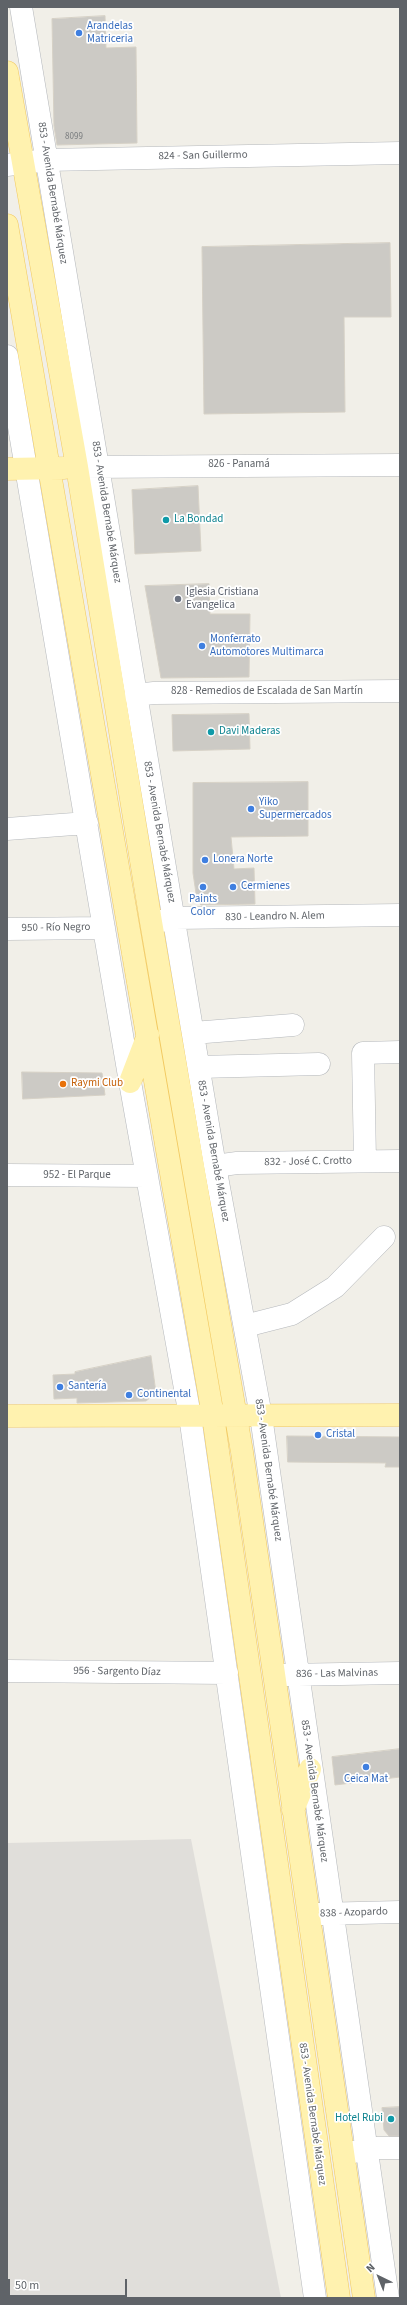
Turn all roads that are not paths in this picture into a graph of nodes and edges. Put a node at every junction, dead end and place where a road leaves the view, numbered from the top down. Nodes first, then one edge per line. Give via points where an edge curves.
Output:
1 (21, 7) edge
2 (7, 72) edge
3 (400, 152) edge
4 (46, 160) junction
5 (15, 163) edge
6 (7, 225) edge
7 (7, 356) edge
8 (400, 465) edge
9 (99, 466) junction
10 (77, 467) junction
11 (50, 468) junction
12 (17, 469) edge
13 (400, 691) edge
14 (135, 695) junction
15 (87, 823) junction
16 (7, 829) edge
17 (400, 915) edge
18 (175, 918) junction
19 (151, 922) junction
20 (104, 928) junction
21 (7, 929) edge
22 (293, 1025) dead end
23 (193, 1033) junction
24 (148, 1035) junction
25 (400, 1052) edge
26 (320, 1064) dead end
27 (199, 1067) junction
28 (130, 1082) junction
29 (365, 1161) junction
30 (400, 1161) edge
31 (215, 1166) junction
32 (7, 1175) edge
33 (147, 1176) junction
34 (384, 1237) dead end
35 (244, 1326) junction
36 (400, 1415) edge
37 (7, 1416) edge
38 (190, 1416) junction
39 (213, 1416) junction
40 (236, 1416) junction
41 (261, 1416) junction
42 (7, 1671) edge
43 (228, 1673) junction
44 (400, 1673) edge
45 (273, 1675) junction
46 (298, 1675) junction
47 (310, 1768) junction
48 (293, 1810) junction
49 (400, 1912) edge
50 (332, 1913) junction
51 (307, 1915) junction
52 (368, 2148) junction
53 (400, 2148) edge
54 (342, 2155) junction
55 (314, 2298) edge
56 (339, 2298) edge
57 (364, 2298) edge
58 (388, 2298) edge

1 - 4 street, 853 - Avenida Bernabé Márquez
2 - 5 main road, 853 - Avenida Bernabé Márquez
3 - 4 street, 824 - San Guillermo
4 - 5 street, 824 - San Guillermo
4 - 9 street, 853 - Avenida Bernabé Márquez
5 - 10 main road, 853 - Avenida Bernabé Márquez
6 - 11 main road, 853 - Avenida Bernabé Márquez
7 - 12 street, 853 - Avenida Bernabé Márquez
8 - 9 street, 826 - Panamá
9 - 10 street, 826 - Panamá
9 - 14 street, 853 - Avenida Bernabé Márquez
10 - 11 main road
10 - 19 main road, 853 - Avenida Bernabé Márquez
11 - 12 main road
11 - 24 main road, 853 - Avenida Bernabé Márquez
12 - 15 street, 853 - Avenida Bernabé Márquez
13 - 14 street, 828 - Remedios de Escalada de San Martín
14 - 18 street, 853 - Avenida Bernabé Márquez
15 - 16 street
15 - 20 street, 853 - Avenida Bernabé Márquez
17 - 18 street, 830 - Leandro N. Alem
18 - 19 street, 830 - Leandro N. Alem
18 - 23 street, 853 - Avenida Bernabé Márquez
19 - 40 main road, 853 - Avenida Bernabé Márquez
20 - 21 street, 950 - Río Negro
20 - 28 street, 853 - Avenida Bernabé Márquez
22 - 23 street
23 - 27 street, 853 - Avenida Bernabé Márquez
24 - 28 main road
24 - 39 main road, 853 - Avenida Bernabé Márquez
25 - 29 street via 363,1053
26 - 27 street
27 - 31 street, 853 - Avenida Bernabé Márquez
28 - 33 street, 853 - Avenida Bernabé Márquez
29 - 30 street, 832 - José C. Crotto
29 - 31 street, 832 - José C. Crotto via 237,1163
31 - 35 street, 853 - Avenida Bernabé Márquez
32 - 33 street, 952 - El Parque
33 - 38 street, 853 - Avenida Bernabé Márquez
34 - 35 street via 335,1287 292,1314
35 - 41 street, 853 - Avenida Bernabé Márquez
36 - 41 main road
37 - 38 main road
38 - 39 main road
38 - 43 street, 853 - Avenida Bernabé Márquez
39 - 40 main road
39 - 56 main road, 853 - Avenida Bernabé Márquez
40 - 41 main road
40 - 45 main road, 853 - Avenida Bernabé Márquez
41 - 46 street, 853 - Avenida Bernabé Márquez
42 - 43 street, 956 - Sargento Díaz
43 - 55 street, 853 - Avenida Bernabé Márquez
44 - 46 street, 836 - Las Malvinas
45 - 46 street, 836 - Las Malvinas
45 - 48 main road, 853 - Avenida Bernabé Márquez
46 - 47 street, 853 - Avenida Bernabé Márquez
47 - 48 main road
47 - 50 street, 853 - Avenida Bernabé Márquez
48 - 51 main road, 853 - Avenida Bernabé Márquez
49 - 50 street, 838 - Azopardo
50 - 51 street, 838 - Azopardo
50 - 52 street, 853 - Avenida Bernabé Márquez
51 - 54 main road, 853 - Avenida Bernabé Márquez
52 - 53 street
52 - 54 street
52 - 58 street, 853 - Avenida Bernabé Márquez
54 - 57 main road, 853 - Avenida Bernabé Márquez

